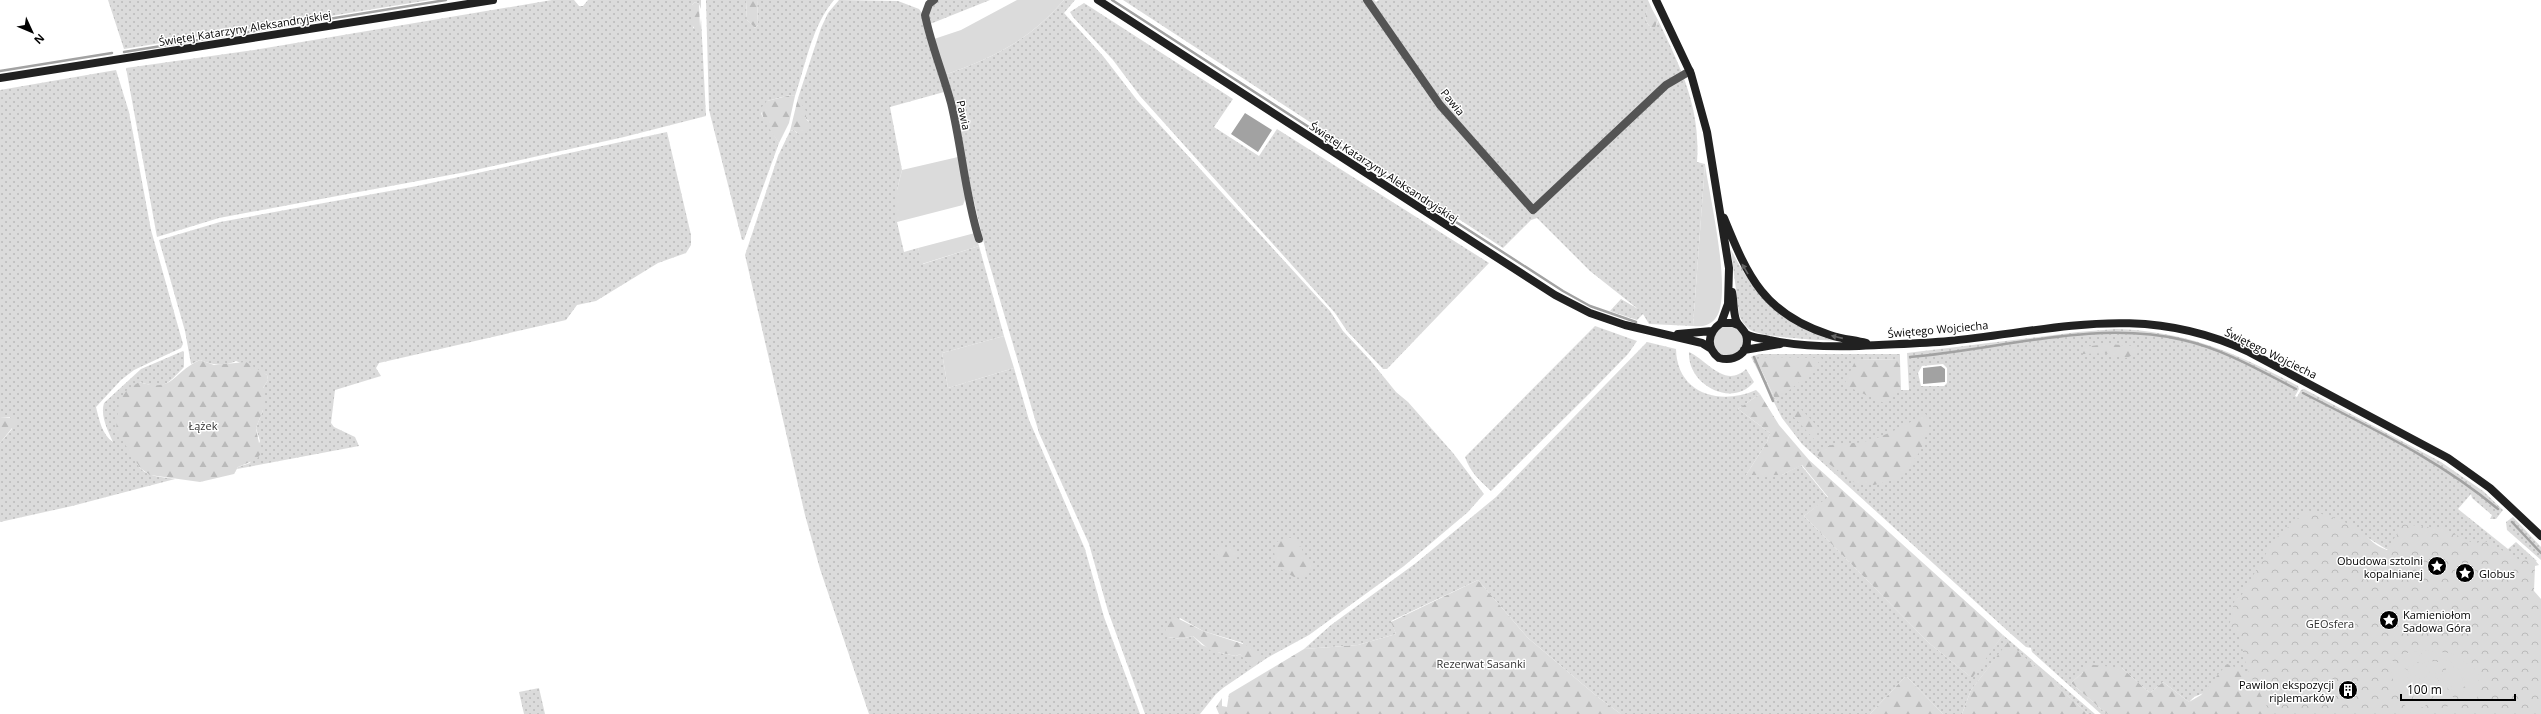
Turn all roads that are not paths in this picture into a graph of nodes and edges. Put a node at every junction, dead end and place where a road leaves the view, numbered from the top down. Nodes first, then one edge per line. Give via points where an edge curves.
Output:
1 (494, 0) edge
2 (934, 0) edge
3 (1098, 0) edge
4 (1367, 0) edge
5 (1656, 0) edge
6 (1690, 71) junction
7 (0, 78) edge
8 (1719, 204) junction
9 (979, 238) dead end
10 (1730, 284) junction
11 (1721, 323) junction
12 (1738, 325) junction
13 (1712, 332) junction
14 (1746, 334) junction
15 (1671, 335) junction
16 (1780, 344) junction
17 (1875, 345) junction
18 (1710, 348) junction
19 (1744, 350) junction
20 (2541, 536) edge

1 - 7 street, Świętej Katarzyny Aleksandryjskiej
2 - 9 street, Pawia via 929,4 925,14 951,103 969,207
3 - 15 street, Świętej Katarzyny Aleksandryjskiej via 1555,295 1605,319
4 - 6 street, Pawia via 1440,105 1533,210 1666,85
5 - 6 street
6 - 8 street via 1707,132
8 - 10 street
17 -> 8 street via 1820,331 1794,319 1771,301 1746,269
10 - 11 street via 1728,304
10 - 12 street
11 - 12 street
11 - 13 street
12 - 14 street
13 - 15 street, Świętej Katarzyny Aleksandryjskiej
13 - 18 street via 1709,339
14 - 16 street, Świętego Wojciecha
14 - 19 street via 1747,343
15 - 18 street, Świętej Katarzyny Aleksandryjskiej via 1702,343
16 - 17 street, Świętego Wojciecha via 1832,347
16 - 19 street, Świętego Wojciecha
17 - 20 street, Świętego Wojciecha via 1949,341 2116,322 2153,324 2203,334 2262,359 2436,450 2490,488
18 - 19 street via 1714,354 1726,360 1734,359

